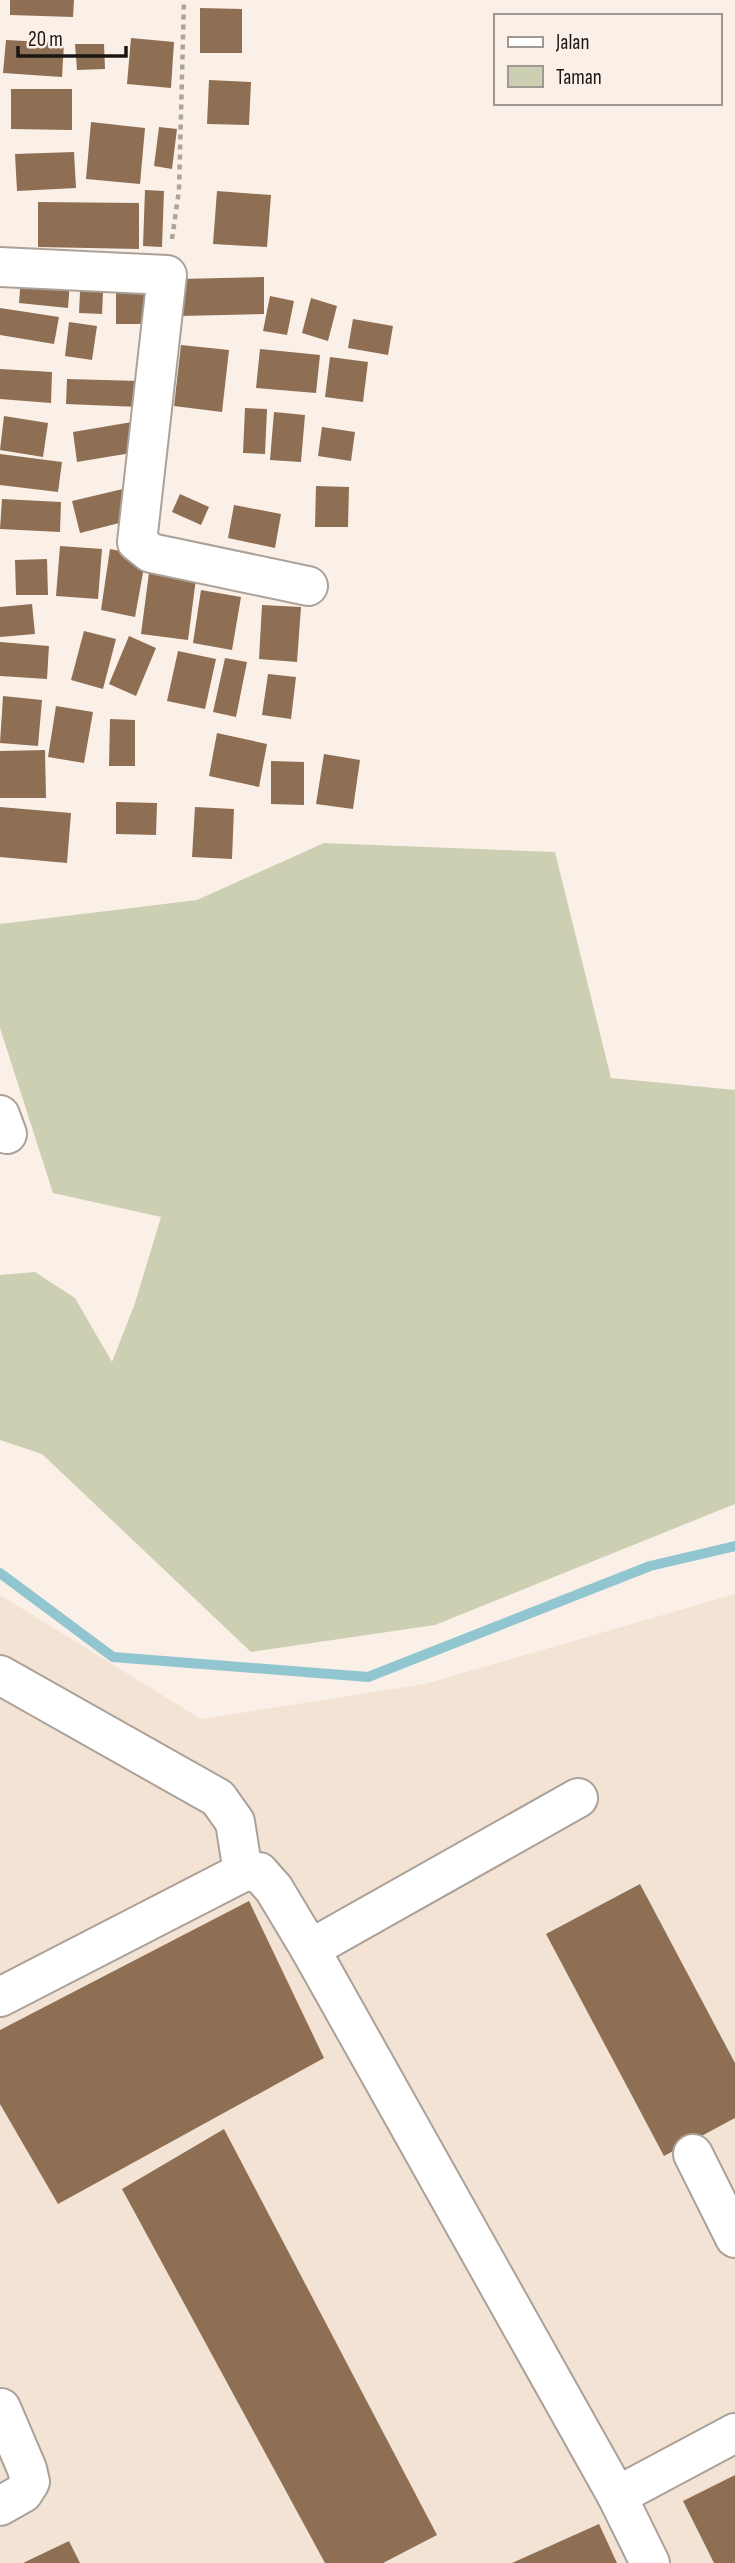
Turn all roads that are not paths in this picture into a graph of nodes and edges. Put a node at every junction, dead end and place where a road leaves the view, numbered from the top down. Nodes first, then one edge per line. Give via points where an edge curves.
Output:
1 (0, 267) edge
2 (308, 586) dead end
3 (0, 1675) edge
4 (578, 1798) dead end
5 (243, 1872) junction
6 (310, 1949) junction
7 (0, 1997) edge
8 (693, 2154) dead end
9 (735, 2238) edge
10 (1, 2408) edge
11 (735, 2433) edge
12 (617, 2496) junction
13 (0, 2506) edge
14 (650, 2563) edge

1 - 2 street via 167,275 137,542 150,553
3 - 5 street via 218,1798 235,1822
4 - 6 street
5 - 6 street via 259,1872 274,1889
5 - 7 street
6 - 12 street
8 - 9 street
10 - 13 street via 30,2482 23,2493
11 - 12 street
12 - 14 street

